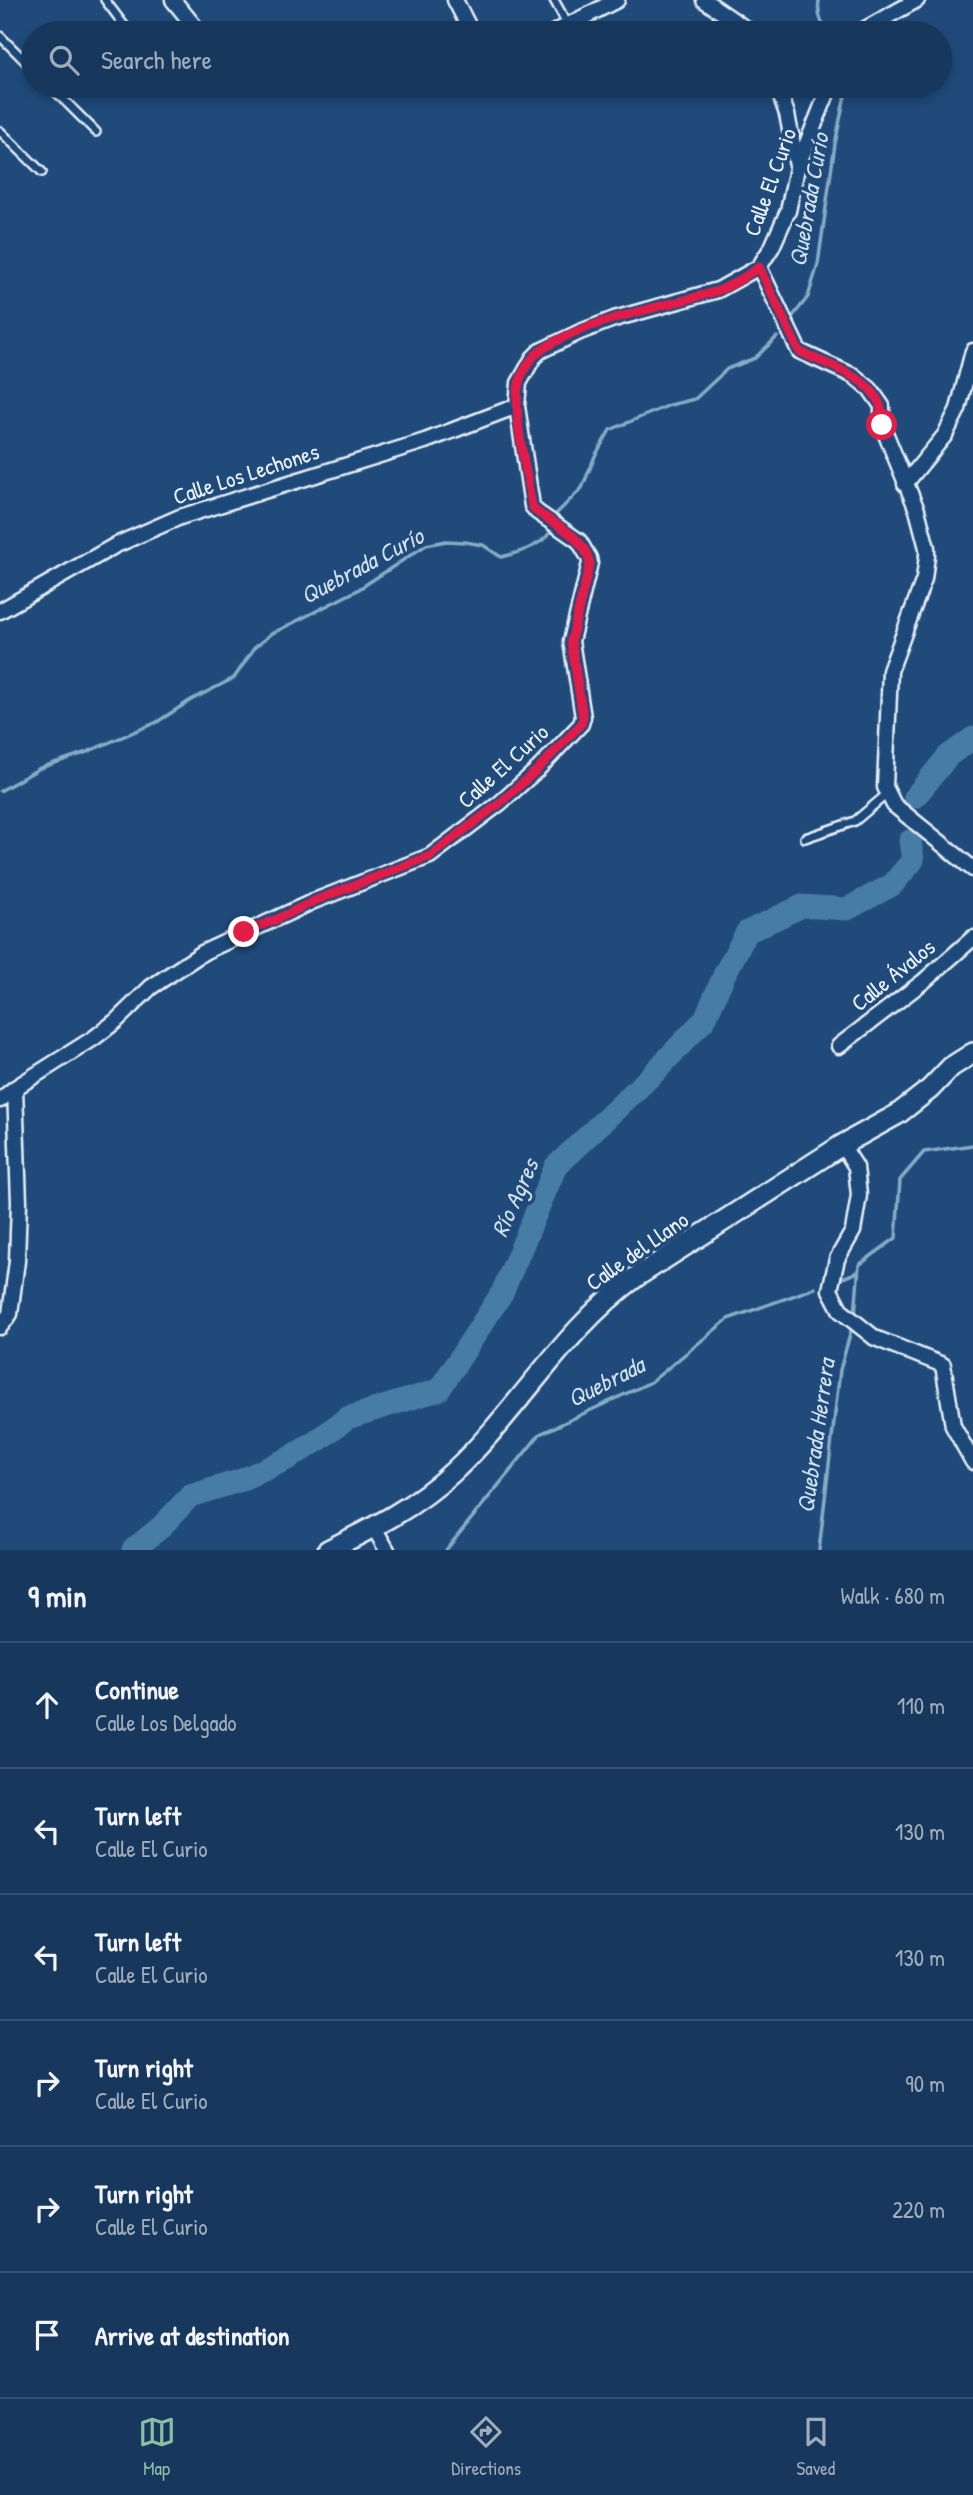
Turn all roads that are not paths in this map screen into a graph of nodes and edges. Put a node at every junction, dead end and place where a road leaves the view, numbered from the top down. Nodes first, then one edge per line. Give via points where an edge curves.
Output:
1 (106, 0) edge
2 (173, 0) edge
3 (454, 0) edge
4 (554, 0) edge
5 (617, 0) edge
6 (704, 0) edge
7 (917, 0) edge
8 (121, 21) edge
9 (190, 21) edge
10 (465, 21) edge
11 (566, 21) edge
12 (576, 21) edge
13 (735, 21) edge
14 (879, 21) edge
15 (0, 36) edge
16 (21, 57) edge
17 (62, 98) edge
18 (781, 98) edge
19 (825, 98) edge
20 (0, 131) edge
21 (96, 132) dead end
22 (797, 167) junction
23 (41, 172) dead end
24 (759, 267) junction
25 (973, 351) edge
26 (517, 405) junction
27 (905, 484) junction
28 (0, 611) edge
29 (887, 794) junction
30 (805, 838) dead end
31 (973, 869) edge
32 (973, 938) edge
33 (839, 1046) dead end
34 (973, 1053) edge
35 (15, 1088) junction
36 (0, 1100) edge
37 (842, 1145) junction
38 (0, 1327) edge
39 (973, 1462) edge
40 (374, 1528) junction
41 (328, 1550) edge
42 (387, 1550) edge

1 - 8 lane
2 - 9 street
3 - 10 street
4 - 11 lane
5 - 12 street
6 - 13 street
7 - 14 street
15 - 16 lane
17 - 21 lane
18 - 22 street
19 - 22 street, Calle El Curio
20 - 23 lane
22 - 24 street, Calle El Curio via 788,211
24 - 26 street, Calle El Curio via 718,290 614,319 540,351 522,376
24 - 27 street via 799,351 854,376 880,402 882,425
25 - 27 street via 958,409 945,435
26 - 28 street, Calle Los Lechones via 425,441 180,517 116,545
26 - 35 street, Calle El Curio via 532,506 579,541 590,563 571,641 581,724 509,795 430,856 314,901 204,952 151,988 94,1038
27 - 29 street via 922,524 927,568 890,671
29 - 30 lane via 855,821
29 - 31 street via 894,805
32 - 33 street, Calle Ávalos
34 - 37 main road, Calle del Llano via 951,1066 898,1114
35 - 36 street
35 - 38 street via 18,1261 10,1314
37 - 39 street via 856,1167 859,1195 853,1231 837,1259 830,1290 841,1311 875,1338 943,1365 953,1426
37 - 40 main road, Calle del Llano via 609,1296 454,1471 423,1498
40 - 41 main road, Calle del Llano
40 - 42 street

